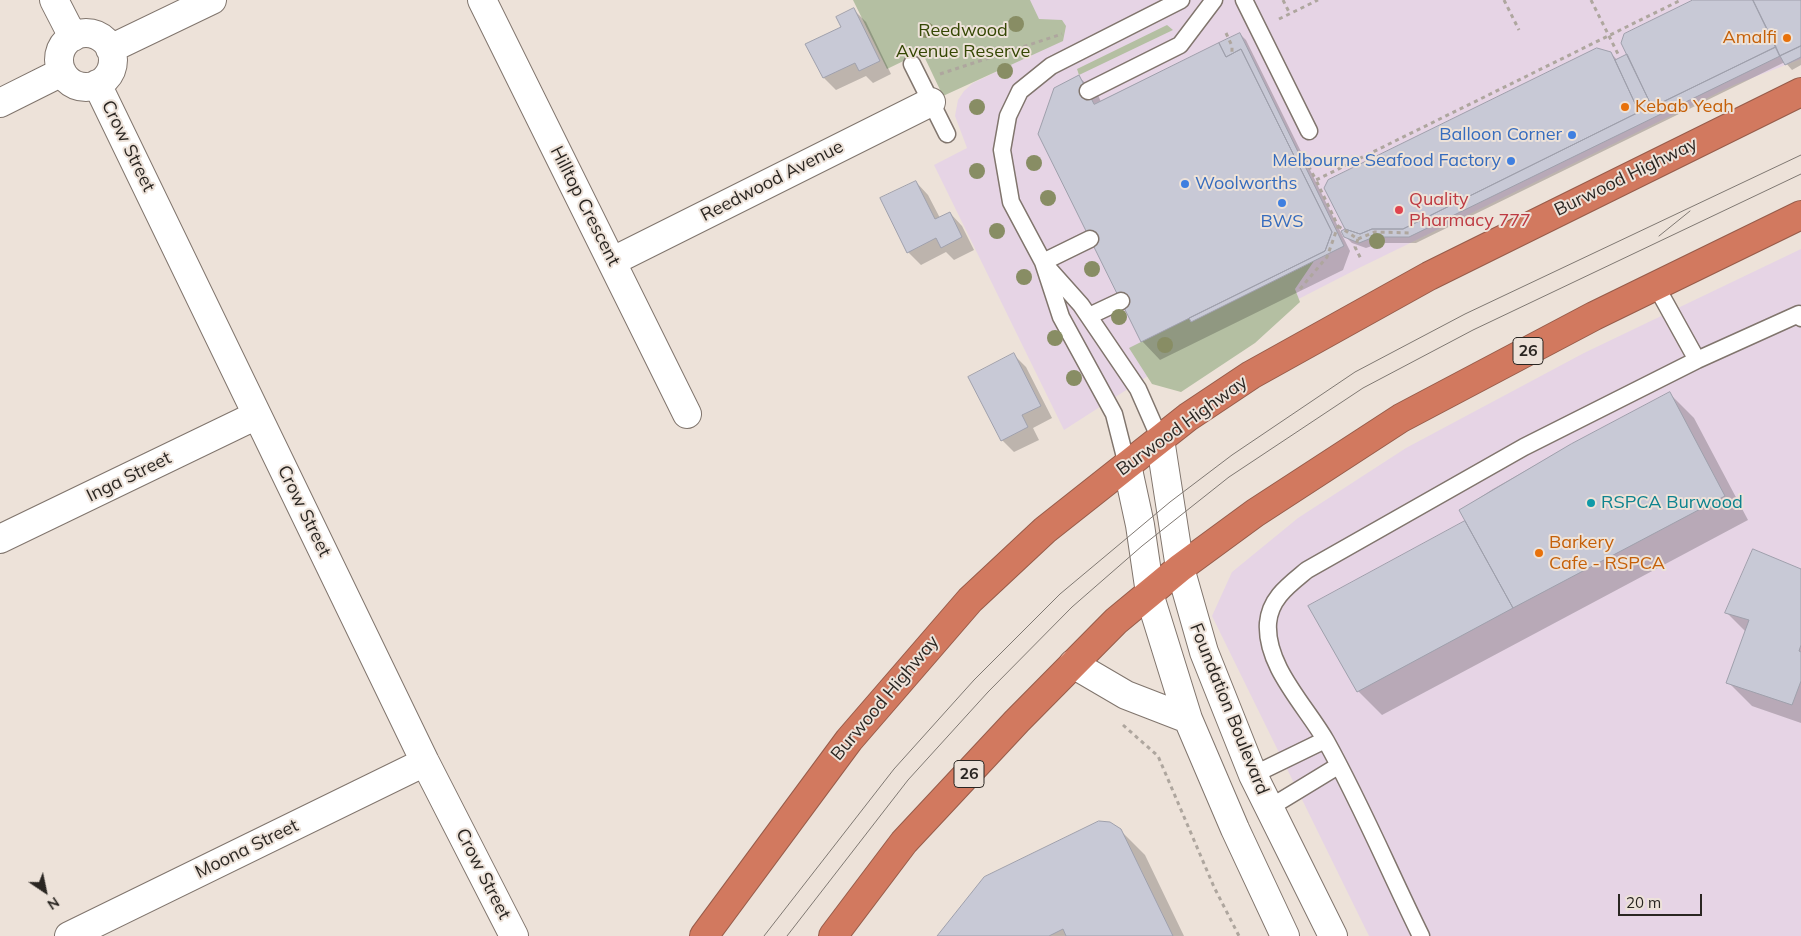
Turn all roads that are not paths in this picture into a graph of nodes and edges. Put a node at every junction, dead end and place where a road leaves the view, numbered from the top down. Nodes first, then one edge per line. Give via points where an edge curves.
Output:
1 (54, 0) edge
2 (212, 0) edge
3 (482, 0) edge
4 (1181, 0) edge
5 (1214, 0) edge
6 (1244, 0) edge
7 (73, 37) junction
8 (110, 48) junction
9 (912, 64) dead end
10 (62, 72) junction
11 (97, 84) junction
12 (926, 91) junction
13 (1088, 91) dead end
14 (1801, 92) edge
15 (0, 103) edge
16 (1309, 131) dead end
17 (948, 134) dead end
18 (1801, 215) edge
19 (1090, 239) dead end
20 (613, 261) junction
21 (1043, 262) junction
22 (1656, 286) junction
23 (1121, 301) dead end
24 (1089, 316) junction
25 (1801, 318) edge
26 (1697, 360) junction
27 (687, 414) dead end
28 (257, 415) junction
29 (1160, 439) junction
30 (1128, 465) junction
31 (0, 540) edge
32 (1180, 568) junction
33 (1150, 592) junction
34 (1073, 664) junction
35 (1188, 718) junction
36 (1325, 740) junction
37 (425, 762) junction
38 (1338, 766) junction
39 (1253, 775) junction
40 (1269, 808) junction
41 (69, 936) edge
42 (514, 936) edge
43 (704, 936) edge
44 (833, 936) edge
45 (1285, 936) edge
46 (1333, 936) edge
47 (1421, 936) edge

1 - 7 street
2 - 8 street
3 - 20 street, Hilltop Crescent
4 - 21 lane via 1051,66 1020,91 1008,116 1002,150 1011,202
5 - 13 lane via 1180,46
6 - 16 lane
7 - 8 street via 98,36
7 - 10 street via 59,56
8 - 11 street via 112,65 104,80
9 - 12 lane
10 - 11 street via 66,79 81,87
10 - 15 street
11 - 28 street, Crow Street
12 - 17 lane
12 - 20 street, Reedwood Avenue
14 - 29 highway, Burwood Highway via 1429,276 1251,375 1202,406
18 - 22 highway, 26
19 - 21 lane
20 - 27 street, Hilltop Crescent
21 - 24 lane
21 - 30 lane via 1061,317 1114,414
22 - 26 lane
22 - 32 highway, 26 via 1401,418 1254,513
23 - 24 lane
24 - 29 lane via 1142,396
25 - 26 lane via 1798,314
26 - 36 lane via 1524,447 1307,570 1288,585 1274,600 1270,612 1271,648 1287,684
28 - 31 street, Inga Street
28 - 37 street, Crow Street
29 - 30 highway, Burwood Highway
29 - 32 street, Foundation Boulevard
30 - 33 street, Foundation Boulevard
30 - 43 highway, Burwood Highway via 1045,530 947,625 829,765
32 - 33 highway, 26
32 - 39 street, Foundation Boulevard via 1204,652
33 - 34 highway, 26
33 - 35 street, Foundation Boulevard
34 - 35 street via 1126,695
34 - 44 highway, 26 via 904,842
35 - 45 street, Foundation Boulevard via 1234,828
36 - 38 lane
36 - 39 lane
37 - 41 street, Moona Street
37 - 42 street, Crow Street
38 - 40 lane
38 - 47 lane
39 - 40 street, Foundation Boulevard
40 - 46 street, Foundation Boulevard

